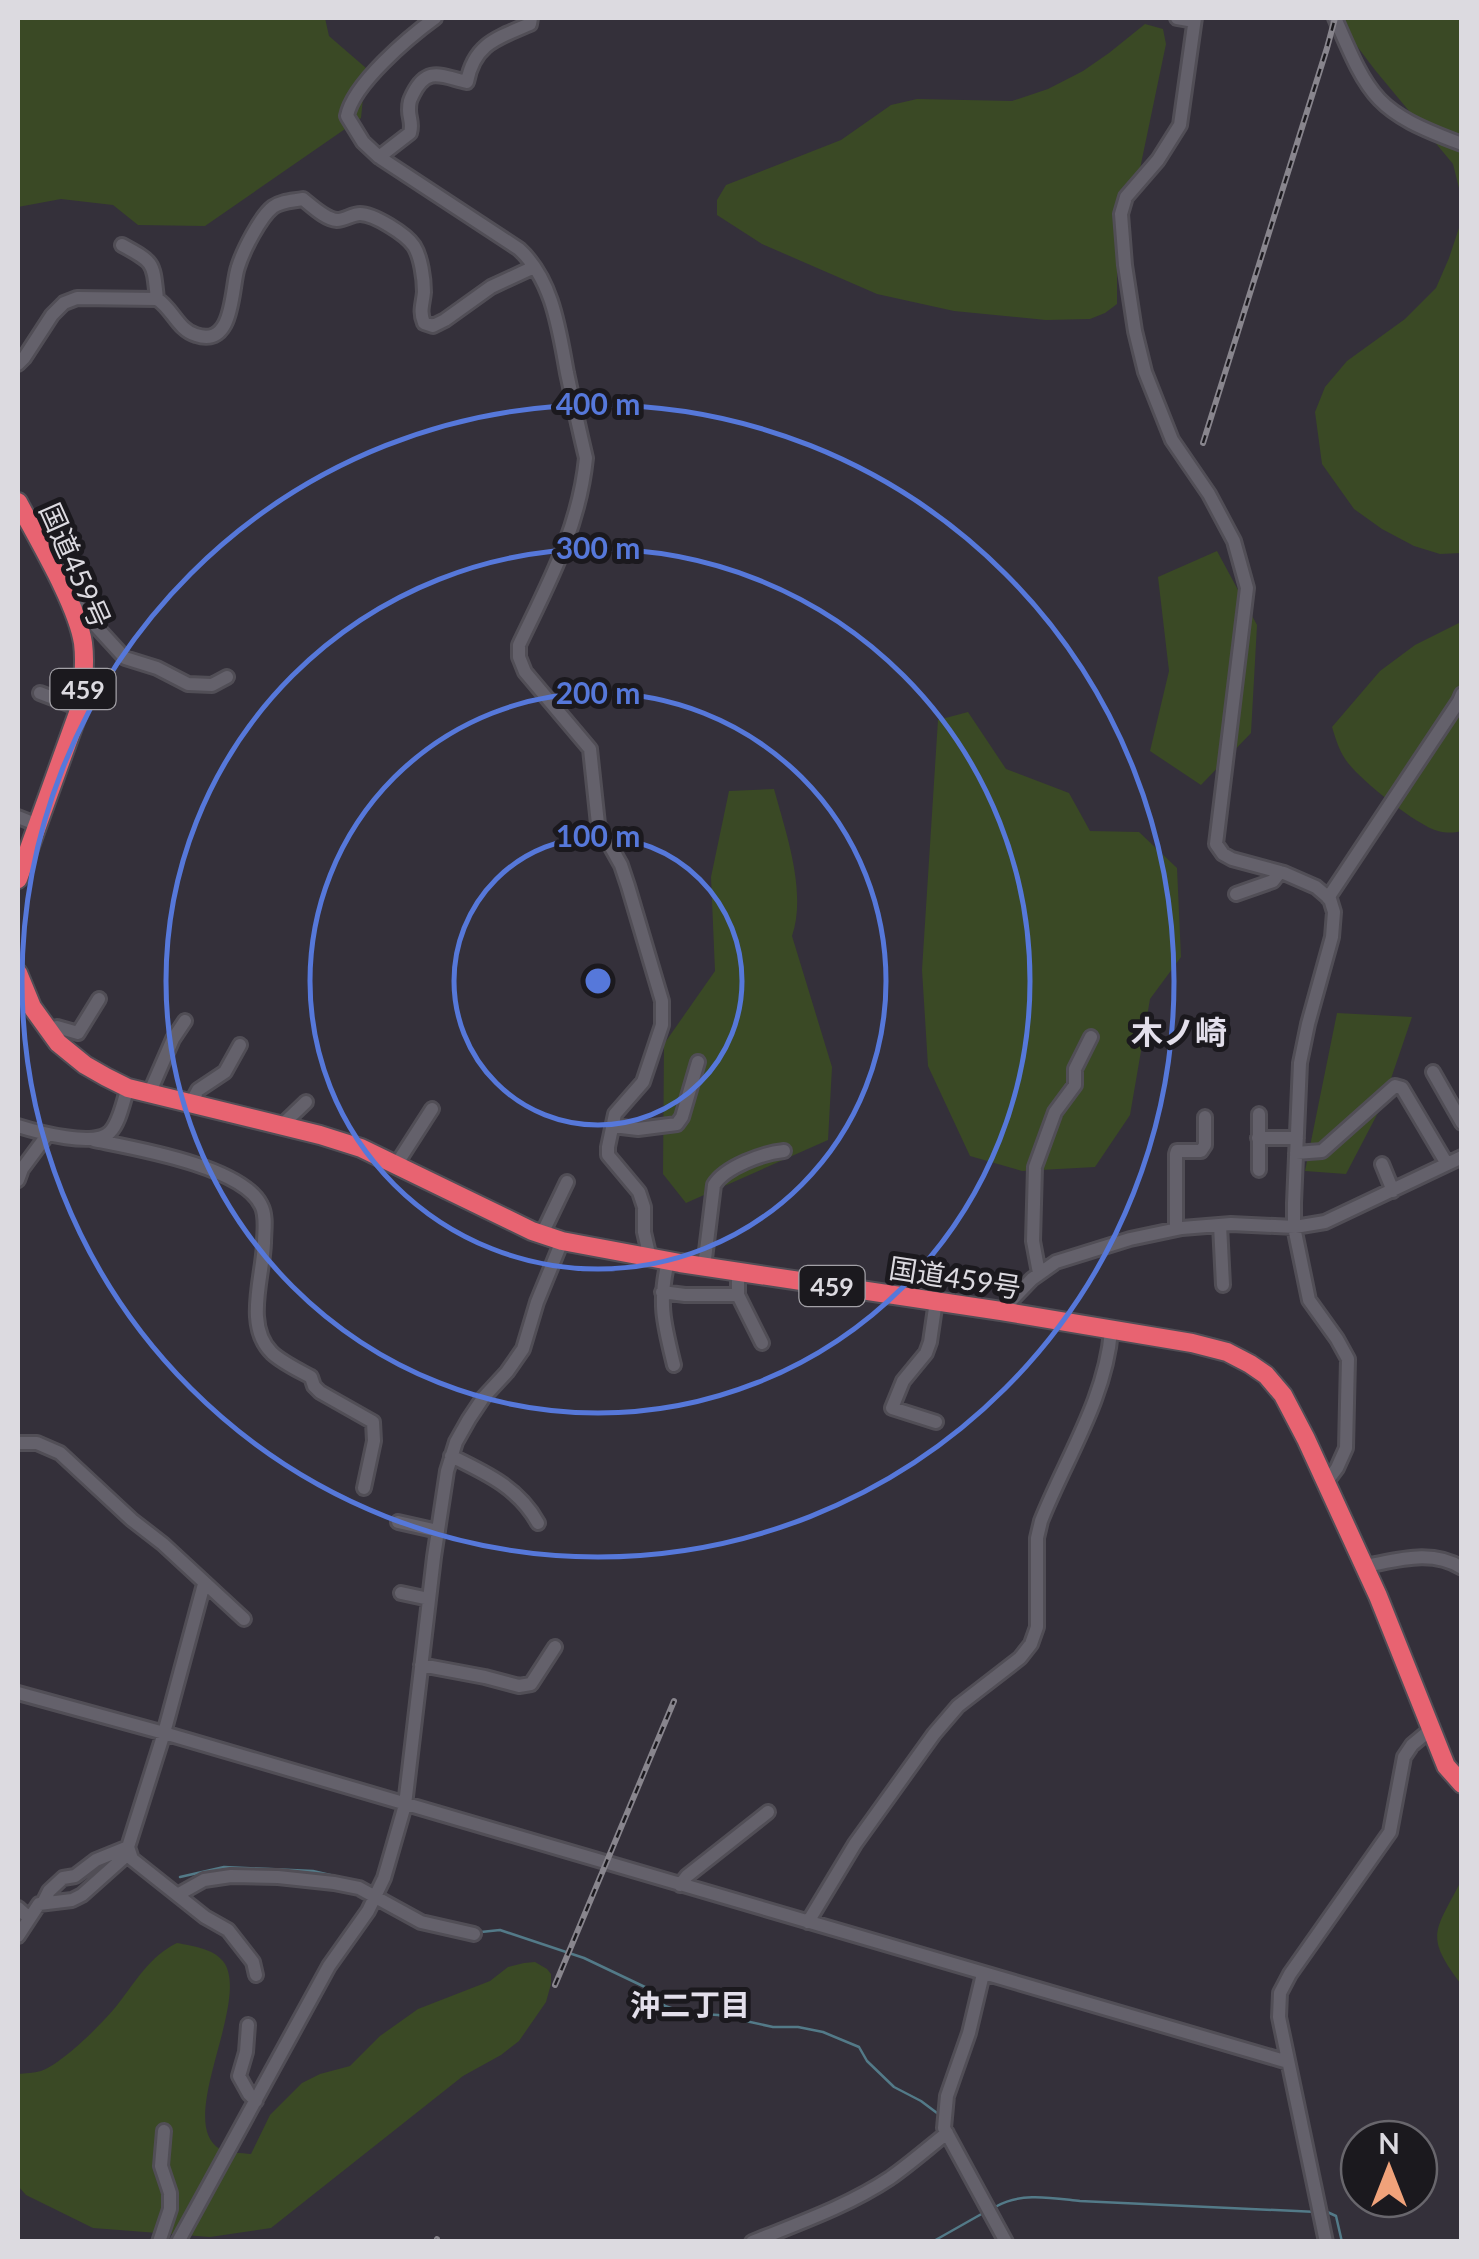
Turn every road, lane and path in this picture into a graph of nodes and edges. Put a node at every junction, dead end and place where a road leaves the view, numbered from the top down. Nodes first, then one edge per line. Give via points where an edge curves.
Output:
1 (435, 18) edge
2 (531, 18) edge
3 (1177, 18) edge
4 (1335, 18) edge
5 (1194, 19) edge
6 (1462, 144) edge
7 (379, 157) junction
8 (122, 245) dead end
9 (534, 267) junction
10 (157, 299) junction
11 (18, 364) edge
12 (18, 502) edge
13 (65, 594) junction
14 (227, 677) dead end
15 (40, 693) dead end
16 (1462, 694) edge
17 (79, 708) junction
18 (18, 817) edge
19 (38, 825) junction
20 (1280, 872) junction
21 (18, 880) edge
22 (1236, 894) dead end
23 (1328, 898) junction
24 (18, 973) edge
25 (99, 999) dead end
26 (185, 1021) dead end
27 (48, 1030) junction
28 (1091, 1037) dead end
29 (240, 1046) dead end
30 (698, 1062) dead end
31 (1434, 1072) dead end
32 (128, 1088) junction
33 (149, 1094) junction
34 (306, 1102) dead end
35 (191, 1104) junction
36 (432, 1110) dead end
37 (18, 1114) edge
38 (1259, 1114) dead end
39 (1204, 1118) dead end
40 (1462, 1124) edge
41 (18, 1126) edge
42 (281, 1126) junction
43 (612, 1126) junction
44 (43, 1133) junction
45 (1258, 1138) junction
46 (94, 1140) junction
47 (1296, 1145) junction
48 (784, 1151) dead end
49 (1462, 1157) edge
50 (1382, 1164) dead end
51 (1448, 1164) junction
52 (396, 1165) junction
53 (1259, 1170) dead end
54 (18, 1180) edge
55 (567, 1182) dead end
56 (1393, 1191) junction
57 (1220, 1225) junction
58 (1294, 1227) junction
59 (1176, 1229) junction
60 (542, 1234) junction
61 (562, 1241) junction
62 (659, 1260) junction
63 (704, 1267) junction
64 (738, 1272) junction
65 (1039, 1273) junction
66 (1223, 1285) dead end
67 (662, 1292) junction
68 (738, 1295) junction
69 (936, 1301) junction
70 (1000, 1311) junction
71 (1111, 1331) junction
72 (762, 1342) dead end
73 (674, 1365) dead end
74 (936, 1422) dead end
75 (18, 1443) edge
76 (451, 1456) junction
77 (1326, 1484) junction
78 (364, 1488) dead end
79 (398, 1522) dead end
80 (538, 1523) dead end
81 (438, 1531) junction
82 (1366, 1566) junction
83 (1462, 1568) edge
84 (204, 1584) junction
85 (401, 1593) dead end
86 (429, 1599) junction
87 (244, 1619) dead end
88 (554, 1647) dead end
89 (421, 1665) junction
90 (18, 1693) edge
91 (1430, 1730) junction
92 (164, 1733) junction
93 (1462, 1784) edge
94 (405, 1805) junction
95 (768, 1812) dead end
96 (128, 1850) junction
97 (680, 1885) junction
98 (178, 1894) junction
99 (374, 1898) junction
100 (43, 1902) junction
101 (18, 1908) edge
102 (29, 1918) junction
103 (808, 1922) junction
104 (474, 1934) dead end
105 (18, 1936) edge
106 (983, 1974) junction
107 (256, 1976) dead end
108 (248, 2026) dead end
109 (1288, 2062) junction
110 (256, 2101) junction
111 (164, 2130) dead end
112 (947, 2133) junction
113 (159, 2242) edge
114 (178, 2242) edge
115 (752, 2242) edge
116 (1006, 2242) edge
117 (1326, 2242) edge

1 - 7 street via 380,66 348,109 349,122
2 - 7 street via 483,47 468,82 423,78 410,102 410,133
3 - 5 street
4 - 6 street via 1361,77 1384,106
5 - 20 street via 1180,126 1121,214 1125,265 1157,404 1225,522 1247,588 1216,844 1232,860
7 - 9 street via 520,250
8 - 10 street via 152,264
9 - 10 street via 433,326 420,313 424,291 413,244 370,215 337,220 303,200 273,207 258,227 237,268 232,310 220,330 198,336
9 - 43 street via 556,318 586,458 576,518 520,656 524,672 590,750 598,824 628,886 663,1012 642,1082
10 - 11 street via 64,302
12 - 13 highway, 国道459号 / 459
13 - 14 street via 80,595 93,623 125,658 188,684 212,685
13 - 17 highway, 国道459号 / 459 via 82,639
15 - 17 street
16 - 23 street
17 - 19 highway, 国道459号 / 459
18 - 19 street
19 - 21 highway, 国道459号 / 459
20 - 22 street
20 - 23 street
23 - 47 street via 1332,937 1300,1063
24 - 27 highway, 国道459号 / 459
25 - 27 street via 78,1032
26 - 33 street
27 - 32 highway, 国道459号 / 459 via 85,1066
28 - 65 street via 1035,1167
29 - 35 street via 225,1072 198,1090
30 - 43 street via 678,1124
31 - 40 street
32 - 33 highway, 国道459号 / 459
32 - 46 street via 114,1128
33 - 35 highway, 国道459号 / 459
34 - 42 street
35 - 42 highway, 国道459号 / 459
36 - 52 street
37 - 44 street
38 - 45 street
39 - 59 street via 1201,1151 1176,1154
41 - 44 street
42 - 52 highway, 国道459号 / 459
43 - 62 street via 608,1155 638,1192 644,1232
44 - 46 street
44 - 54 street
45 - 47 street
45 - 53 street
46 - 78 street via 213,1170 262,1206 258,1333 320,1392 374,1422
47 - 51 street via 1322,1151 1395,1086
47 - 58 street
48 - 63 street via 750,1160 716,1180
49 - 51 street
50 - 56 street
51 - 56 street
52 - 60 highway, 国道459号 / 459
55 - 60 street
56 - 58 street via 1326,1222
57 - 58 street
57 - 59 street
57 - 66 street
58 - 77 street via 1309,1300 1348,1359 1346,1448
59 - 65 street via 1056,1262
60 - 61 highway, 国道459号 / 459
61 - 62 highway, 国道459号 / 459
61 - 76 street via 523,1349 483,1398
62 - 63 highway, 国道459号 / 459
62 - 67 street
63 - 64 highway, 国道459号 / 459
64 - 68 street
64 - 69 highway, 国道459号 / 459
65 - 70 street
67 - 68 street
67 - 73 street
68 - 72 street
69 - 70 highway, 国道459号 / 459
69 - 74 street via 926,1353 892,1408
70 - 71 highway, 国道459号 / 459
71 - 77 highway, 国道459号 / 459 via 1228,1352 1266,1375
71 - 103 street via 1106,1365 1041,1521 1031,1644 934,1734
75 - 84 street via 60,1453
76 - 80 street via 502,1482
76 - 81 street
77 - 82 highway, 国道459号 / 459
79 - 81 street
81 - 86 street
82 - 83 street via 1421,1557
82 - 91 highway, 国道459号 / 459
84 - 87 street
84 - 92 street
85 - 86 street
86 - 89 street
88 - 89 street via 531,1684 519,1686
89 - 94 street
90 - 92 street
91 - 93 highway, 国道459号 / 459
91 - 109 street via 1404,1757 1390,1832 1280,1993
92 - 94 street
92 - 96 street
94 - 97 street
94 - 99 street
95 - 97 street
96 - 98 street
96 - 100 street via 63,1878
96 - 100 street via 82,1895
97 - 103 street
98 - 99 street via 231,1876 334,1883
98 - 107 street via 228,1930
99 - 104 street via 421,1922
99 - 110 street
100 - 102 street
101 - 102 street
102 - 105 street
103 - 106 street
106 - 109 street
106 - 112 street via 947,2096
108 - 110 street via 239,2076
109 - 117 street
110 - 114 street
111 - 113 street via 161,2166 171,2199
112 - 115 street via 869,2190
112 - 116 street

